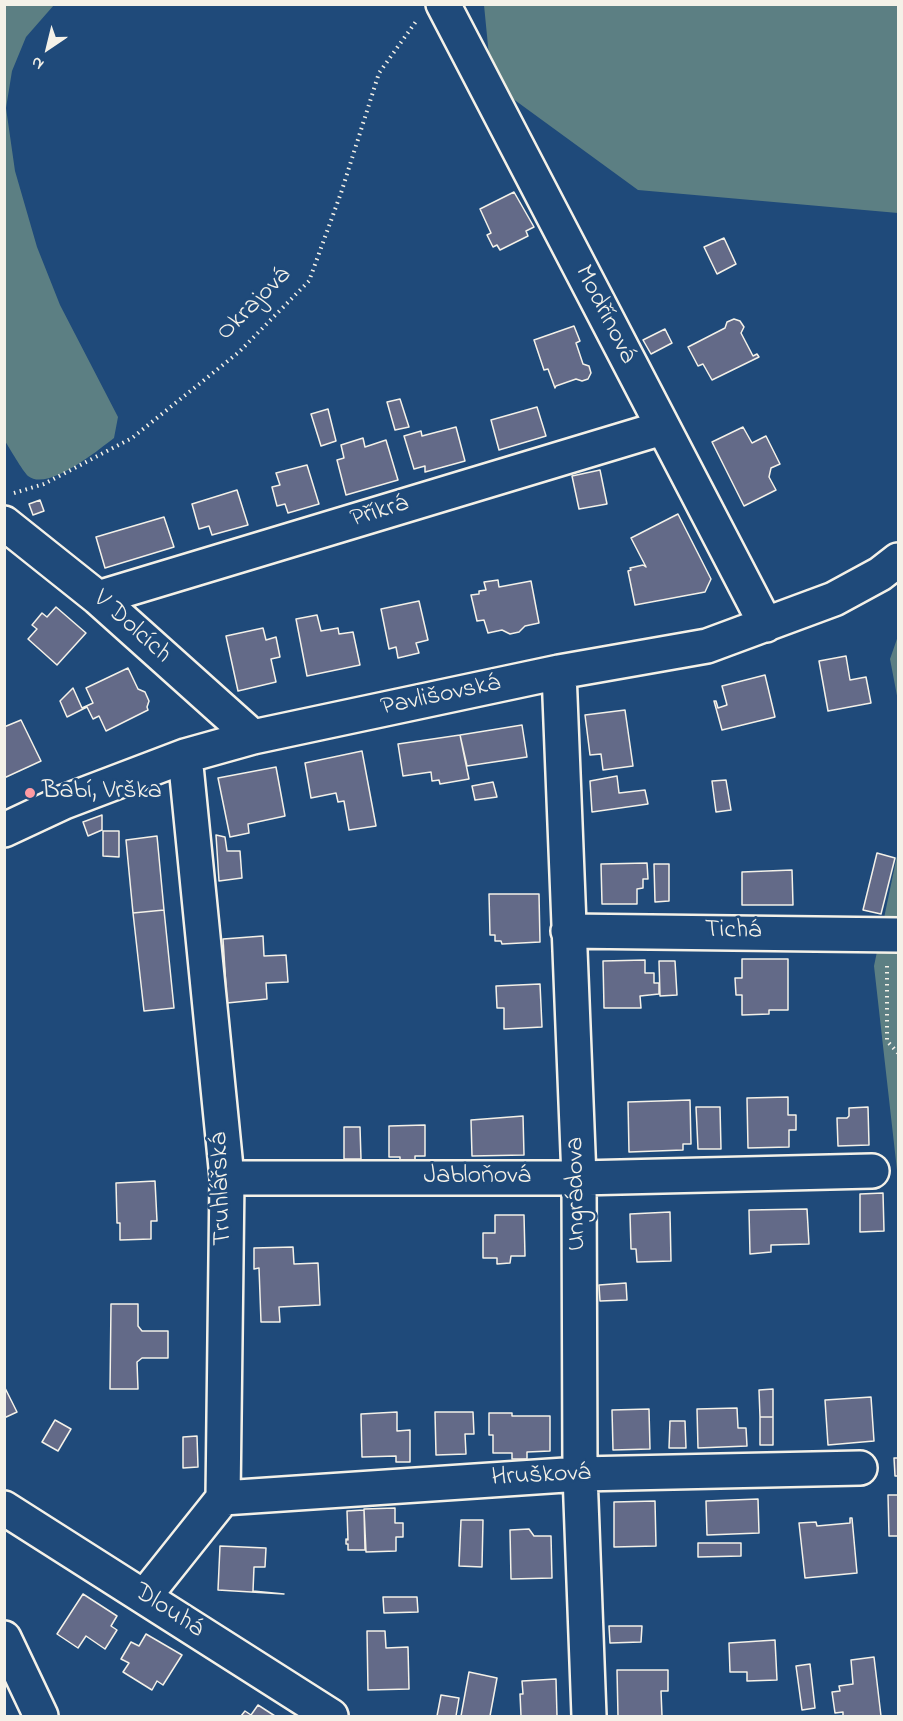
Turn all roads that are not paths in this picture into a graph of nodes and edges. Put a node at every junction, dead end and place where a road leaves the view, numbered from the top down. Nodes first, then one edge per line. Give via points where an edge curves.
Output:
1 (432, 9) edge
2 (662, 428) junction
3 (4, 523) edge
4 (889, 567) edge
5 (98, 598) junction
6 (766, 625) junction
7 (559, 672) junction
8 (253, 737) junction
9 (185, 756) junction
10 (4, 830) edge
11 (568, 931) junction
12 (893, 934) edge
13 (872, 1171) dead end
14 (227, 1178) junction
15 (579, 1178) junction
16 (860, 1468) dead end
17 (580, 1474) junction
18 (222, 1498) junction
19 (4, 1508) edge
20 (144, 1597) junction
21 (4, 1638) edge
22 (41, 1716) edge
23 (331, 1716) edge
24 (589, 1716) edge

1 - 2 street, Modřínová via 550,208
2 - 5 street, Příkrá
2 - 6 street, Modřínová
3 - 5 street, V Dolcích
4 - 6 street, Pavlišovská via 834,599
5 - 8 street, V Dolcích
6 - 7 street, Pavlišovská via 707,646
7 - 8 street, Pavlišovská
7 - 11 street, Ungrádova
8 - 9 street, Pavlišovská
9 - 10 street, Pavlišovská via 63,802
9 - 14 street, Truhlářská
11 - 12 street, Tichá
11 - 15 street, Ungrádova
13 - 15 street, Jabloňová
14 - 15 street, Jabloňová
14 - 18 street, Truhlářská
15 - 17 street, Ungrádova
16 - 17 street, Hrušková
17 - 18 street, Hrušková
17 - 24 street, Ungrádova
18 - 20 street
19 - 20 street, Dlouhá
20 - 23 street, Dlouhá
21 - 22 street

